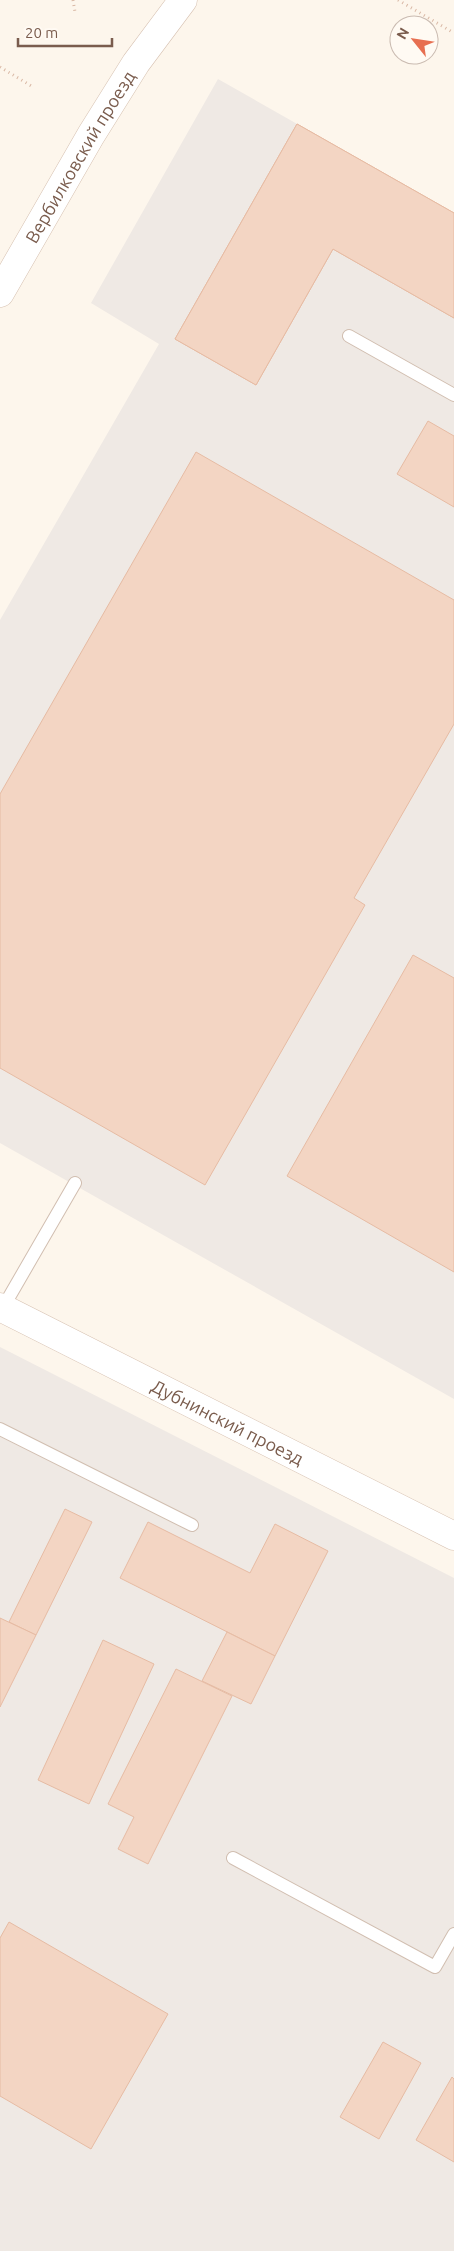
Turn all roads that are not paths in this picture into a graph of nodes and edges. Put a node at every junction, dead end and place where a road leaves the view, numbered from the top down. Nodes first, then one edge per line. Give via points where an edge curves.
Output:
1 (183, 0) edge
2 (0, 293) edge
3 (349, 336) dead end
4 (454, 395) edge
5 (75, 1183) dead end
6 (1, 1310) edge
7 (0, 1429) edge
8 (192, 1524) dead end
9 (454, 1536) edge
10 (233, 1858) dead end
11 (454, 1934) edge

1 - 2 street, Вербилковский проезд via 136,62
3 - 4 lane
5 - 6 lane
6 - 9 street, Дубнинский проезд
7 - 8 lane
10 - 11 lane via 436,1966

